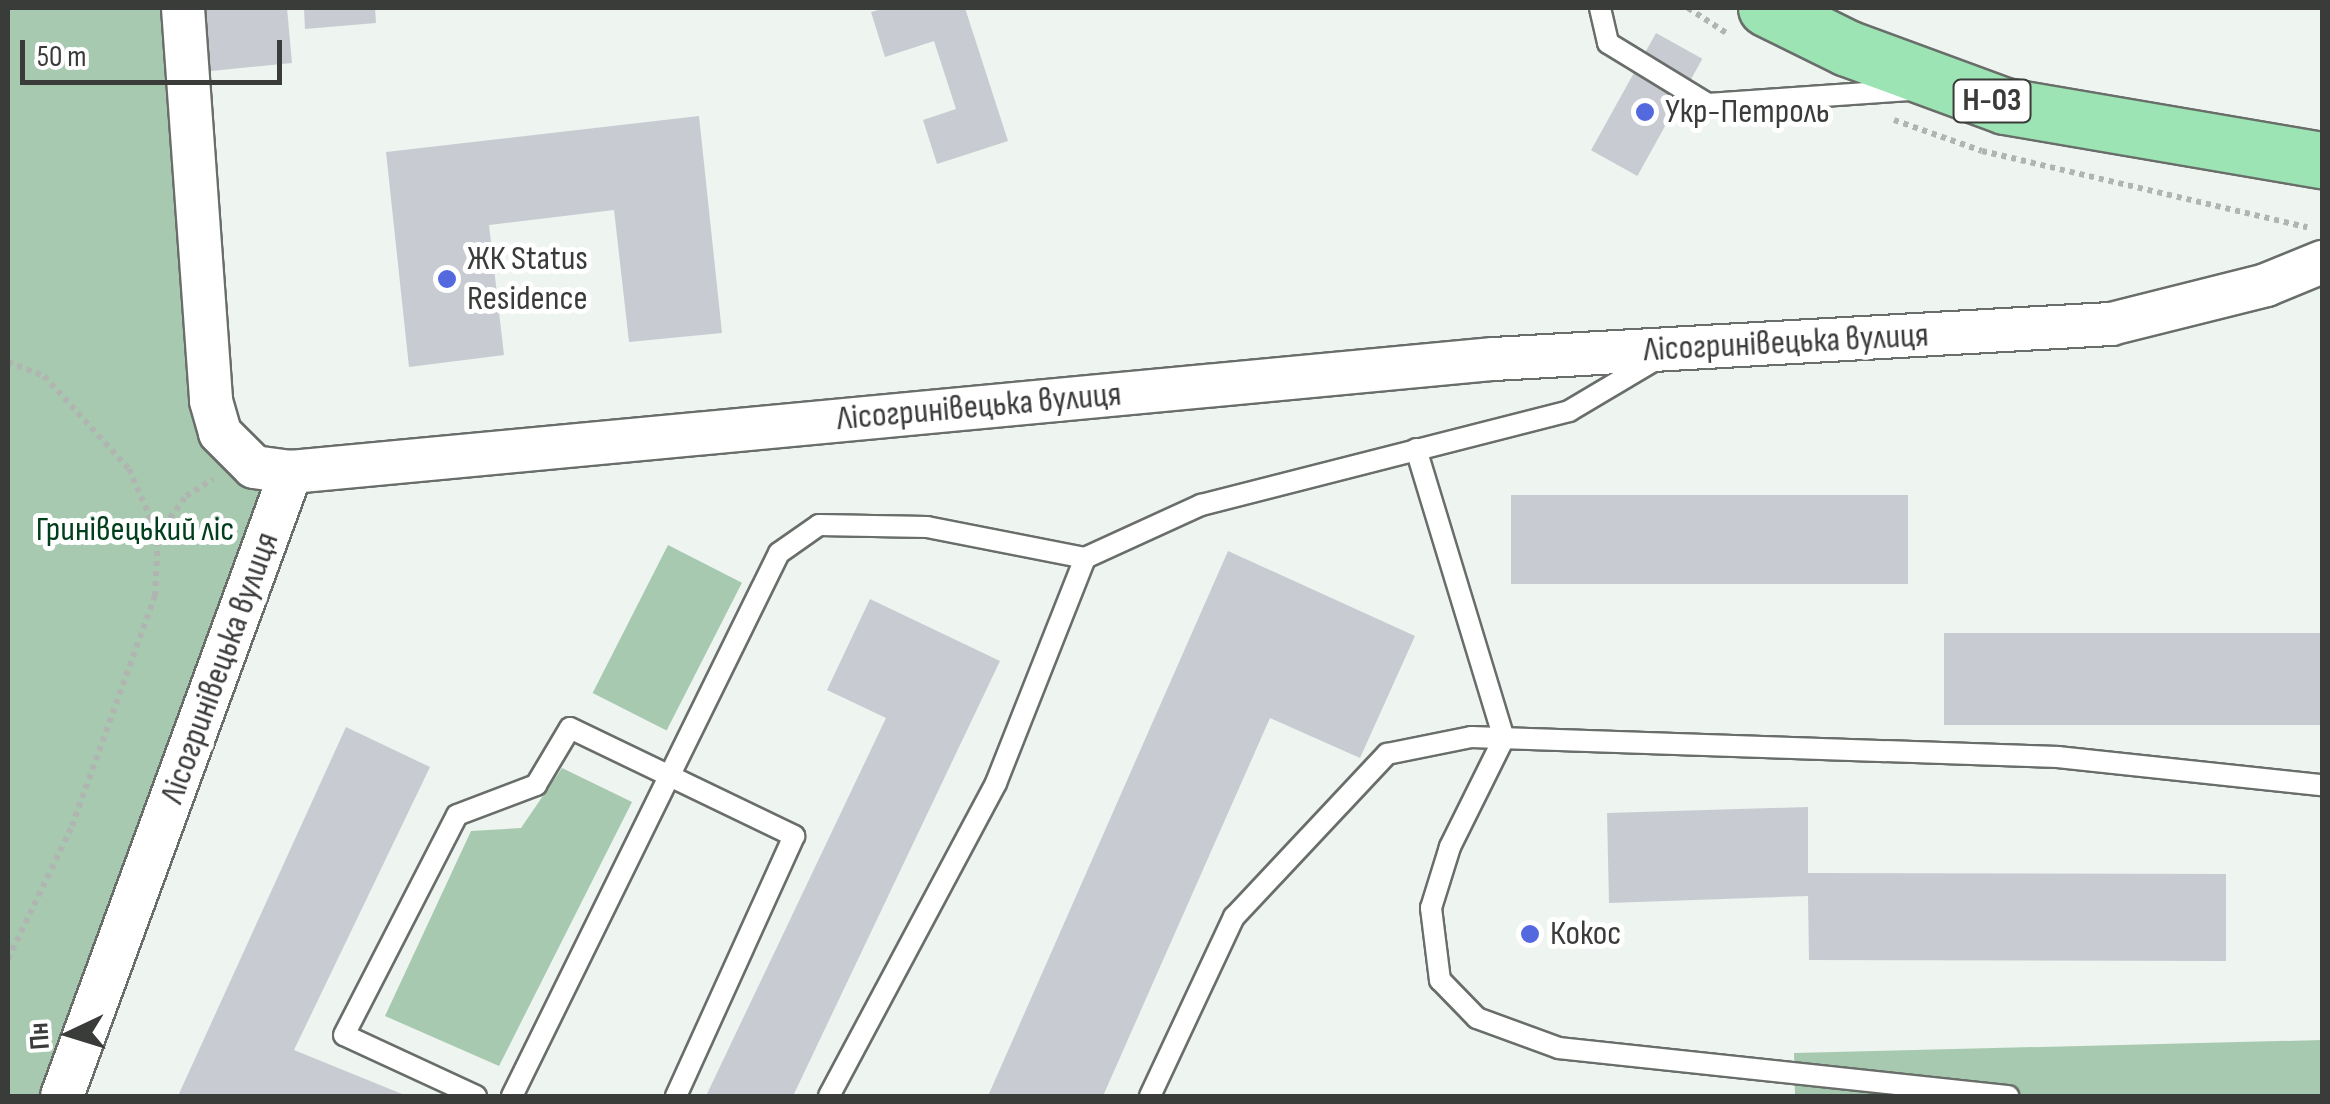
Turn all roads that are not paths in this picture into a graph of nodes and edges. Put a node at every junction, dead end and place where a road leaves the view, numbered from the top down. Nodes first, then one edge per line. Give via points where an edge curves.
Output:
1 (183, 8) edge
2 (1600, 8) edge
3 (1766, 8) edge
4 (1952, 86) junction
5 (2322, 160) edge
6 (2322, 262) edge
7 (1674, 349) junction
8 (1416, 449) junction
9 (272, 470) junction
10 (1085, 558) junction
11 (1504, 738) junction
12 (666, 776) junction
13 (2322, 785) edge
14 (62, 1096) edge
15 (476, 1096) edge
16 (512, 1096) edge
17 (676, 1096) edge
18 (829, 1096) edge
19 (1150, 1096) edge
20 (2008, 1096) edge

1 - 9 street via 211,401 220,433
2 - 4 lane via 1608,43 1708,104
3 - 4 main road, Н-03
4 - 5 main road, Н-03 via 2005,106
6 - 7 street, Лісогринівецька вулиця via 2229,296 2110,324
7 - 8 lane via 1569,411
7 - 9 street, Лісогринівецька вулиця
8 - 10 lane via 1201,505
8 - 11 lane
9 - 14 street, Лісогринівецька вулиця
10 - 12 lane via 928,527 819,525 779,553
10 - 18 lane via 996,783
11 - 13 lane via 2058,757
11 - 19 lane via 1387,754 1327,813 1234,917
11 - 20 lane via 1450,847 1431,908 1440,980 1478,1018 1559,1048
12 - 15 lane via 570,728 536,785 456,815 344,1035
12 - 16 lane
12 - 17 lane via 794,836

